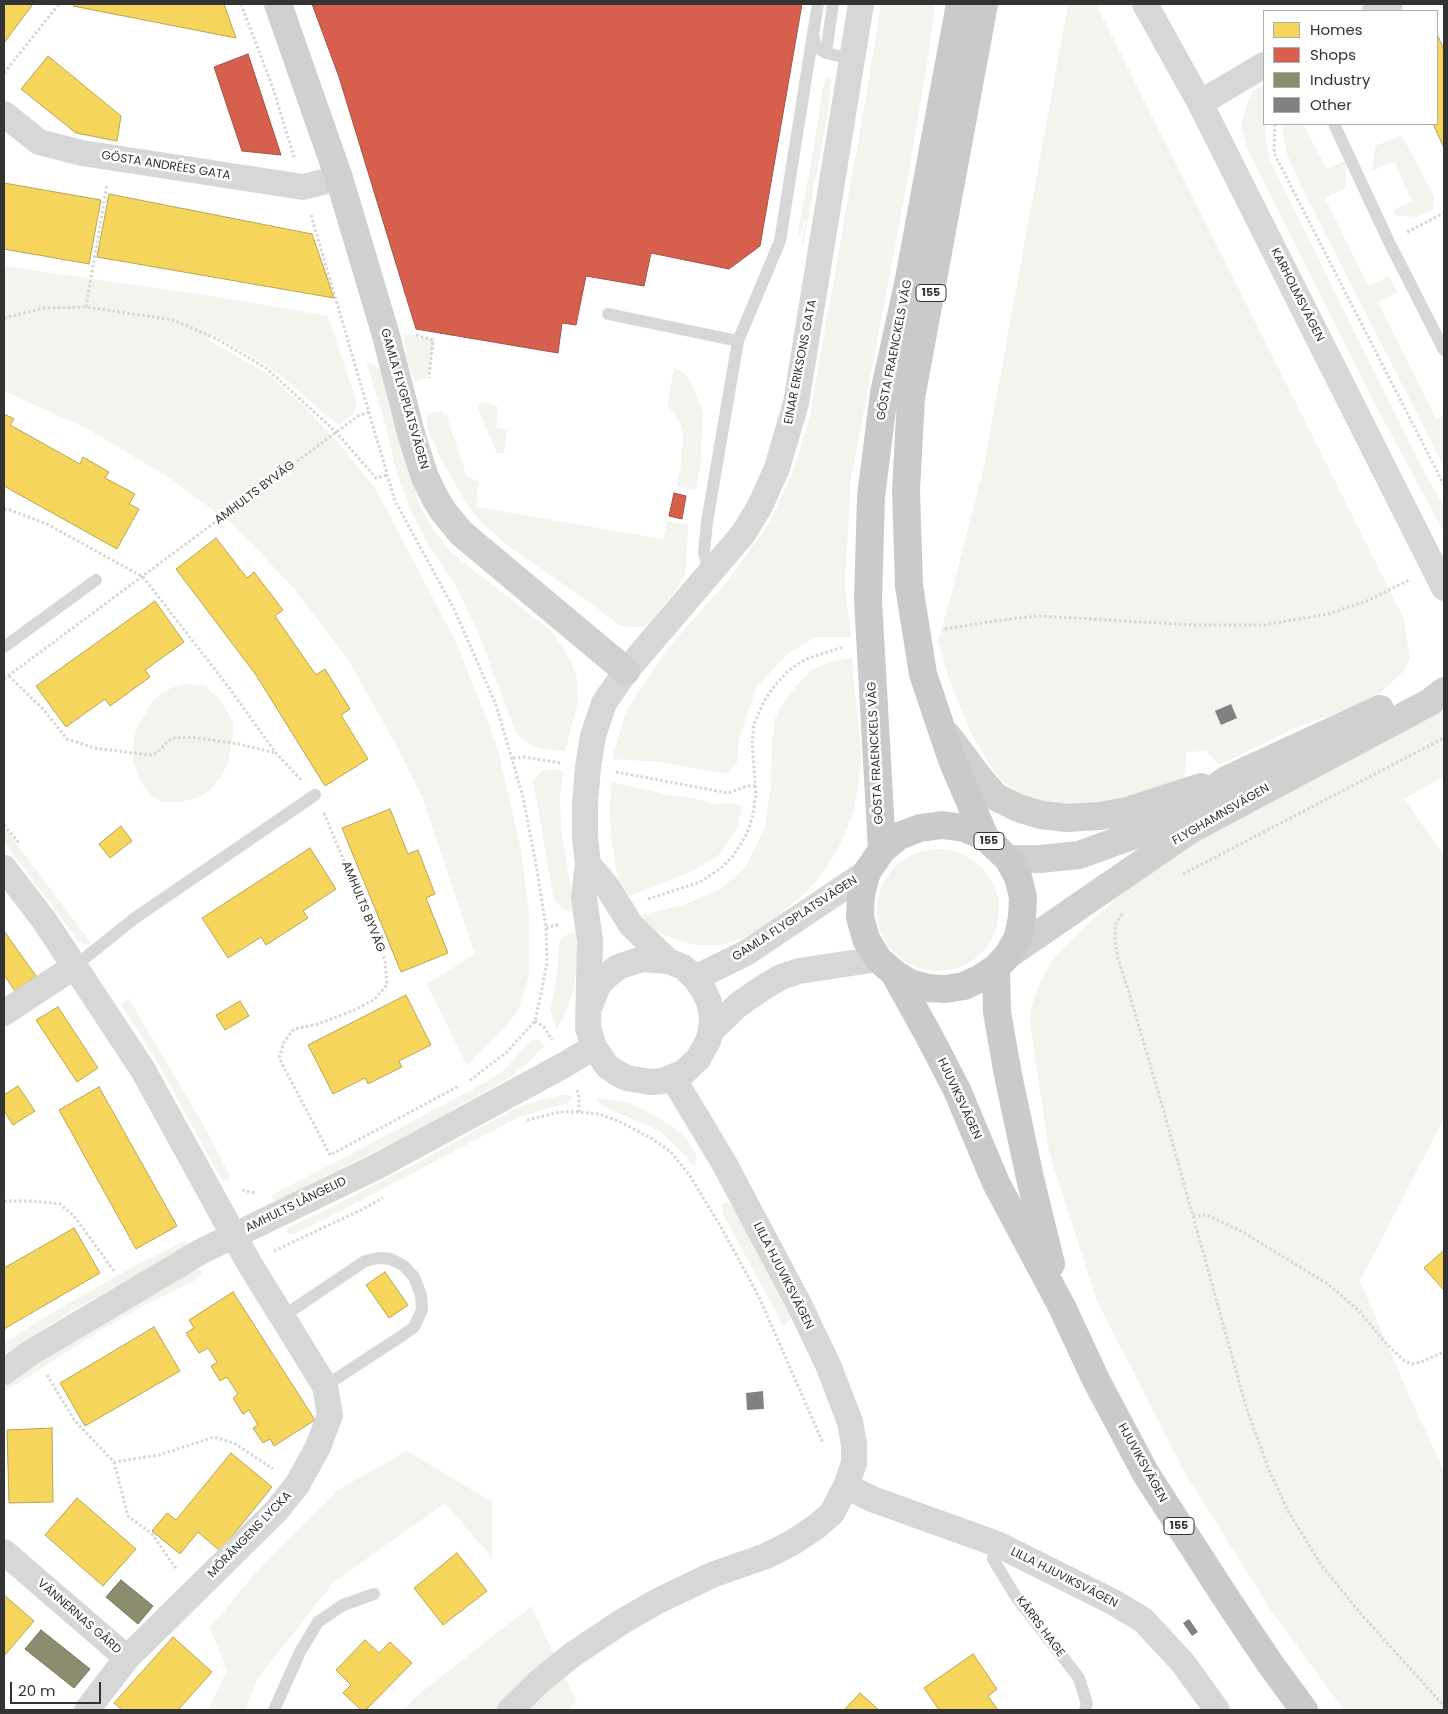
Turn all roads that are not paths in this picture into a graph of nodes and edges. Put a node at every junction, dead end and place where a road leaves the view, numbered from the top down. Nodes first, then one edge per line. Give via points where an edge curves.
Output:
1 (278, 4) edge
2 (818, 4) edge
3 (833, 4) edge
4 (861, 4) edge
5 (960, 4) edge
6 (984, 4) edge
7 (1145, 4) edge
8 (1390, 4) edge
9 (1376, 10) edge
10 (813, 34) junction
11 (826, 53) junction
12 (852, 59) junction
13 (1263, 66) edge
14 (1200, 103) junction
15 (4, 114) edge
16 (1334, 125) edge
17 (339, 178) junction
18 (608, 314) dead end
19 (738, 341) junction
20 (1444, 350) edge
21 (710, 574) junction
22 (96, 580) dead end
23 (1444, 588) edge
24 (5, 644) edge
25 (626, 671) junction
26 (1444, 685) edge
27 (1444, 691) edge
28 (941, 726) junction
29 (1226, 780) junction
30 (316, 795) road end
31 (985, 837) junction
32 (1008, 859) junction
33 (875, 861) junction
34 (588, 864) junction
35 (4, 868) edge
36 (668, 961) junction
37 (1002, 961) junction
38 (75, 966) junction
39 (886, 966) junction
40 (695, 978) junction
41 (589, 1008) junction
42 (4, 1013) edge
43 (711, 1031) junction
44 (594, 1047) junction
45 (673, 1078) junction
46 (234, 1235) junction
47 (1062, 1306) junction
48 (282, 1317) junction
49 (4, 1372) edge
50 (326, 1386) junction
51 (846, 1486) junction
52 (997, 1544) junction
53 (4, 1552) edge
54 (374, 1594) dead end
55 (127, 1658) junction
56 (87, 1710) edge
57 (274, 1710) edge
58 (510, 1710) edge
59 (1085, 1710) edge
60 (1217, 1710) edge
61 (1304, 1710) edge

1 - 17 street, GAMLA FLYGPLATSVÄGEN
2 - 10 lane
3 - 11 lane
4 - 12 street, EINAR ERIKSONS GATA
5 - 33 main road, GÖSTA FRAENCKELS VÄG / 155 via 908,284 884,393 871,497 868,600
6 - 28 main road, GÖSTA FRAENCKELS VÄG / 155 via 911,398 906,490 909,586 923,674
7 - 14 street, KARHOLMSVÄGEN
8 - 9 street
10 - 11 lane via 816,47
10 - 19 lane via 780,241
11 - 12 lane
12 - 21 street, EINAR ERIKSONS GATA via 796,403 778,468 760,506 744,534
13 - 14 street
14 - 23 street, KARHOLMSVÄGEN
15 - 17 street, GÖSTA ANDRÉES GATA via 38,142 82,153 303,187
16 - 20 lane
17 - 25 street, GAMLA FLYGPLATSVÄGEN via 412,437 425,477 442,511 461,533
18 - 19 lane
19 - 21 lane via 707,522 704,552
21 - 25 street, EINAR ERIKSONS GATA
22 - 24 lane
25 - 34 street via 604,703 593,736 585,804 584,838
26 - 29 street, FLYGHAMNSVÄGEN via 1423,690
27 - 37 street, FLYGHAMNSVÄGEN via 1430,702 1190,830
28 - 29 street, FLYGHAMNSVÄGEN via 996,796 1041,815 1067,818 1127,811
28 - 31 main road, GÖSTA FRAENCKELS VÄG / 155
29 - 32 street, FLYGHAMNSVÄGEN via 1179,814 1137,834 1079,855
30 - 38 lane via 135,918
31 - 32 main road, GÖSTA FRAENCKELS VÄG / 155
31 - 33 main road, GÖSTA FRAENCKELS VÄG / 155 via 964,828 942,825 920,828 899,836
32 - 37 main road, GÖSTA FRAENCKELS VÄG / 155 via 1018,877 1023,897 1022,917 1018,937
33 - 39 main road, GÖSTA FRAENCKELS VÄG / 155 via 860,894 860,917 866,939
33 - 40 street, GAMLA FLYGPLATSVÄGEN via 746,953
34 - 36 street via 608,888 631,925
34 - 41 street via 584,896 590,941
35 - 38 street
36 - 40 street
36 - 41 street via 642,958 618,967 599,984
37 - 39 main road via 981,978 964,986 946,989 910,982
37 - 47 main road, HJUVIKSVÄGEN / 155 via 997,1012 1030,1178
38 - 42 street
38 - 46 street via 143,1070
39 - 43 street via 799,971 781,977 738,1005
39 - 47 main road, HJUVIKSVÄGEN / 155 via 929,1036 957,1090 996,1183
40 - 43 street via 709,1002
41 - 44 street via 588,1028
43 - 45 street via 698,1060
44 - 45 street via 607,1066 627,1078 650,1082
44 - 46 street, AMHULTS LÅNGELID via 376,1167
45 - 51 street, LILLA HJUVIKSVÄGEN via 729,1172 829,1367 850,1422 854,1444 854,1462
46 - 48 street, MÖRÄNGENS LYCKA
46 - 49 street, AMHULTS LÅNGELID via 30,1353
47 - 61 main road, HJUVIKSVÄGEN / 155 via 1096,1380 1146,1474 1230,1604
48 - 50 street, MÖRÄNGENS LYCKA
48 - 50 lane via 365,1261 392,1259 414,1277 421,1295 422,1310 414,1326
50 - 55 street, MÖRÄNGENS LYCKA via 330,1415 298,1485 276,1512
51 - 52 street, LILLA HJUVIKSVÄGEN via 872,1499
51 - 58 street, LILLA HJUVIKSVÄGEN via 832,1513 816,1527 766,1556 704,1579 616,1625 572,1655
52 - 59 lane, KÄRRS HAGE via 993,1559 1016,1597 1079,1678 1087,1704
52 - 60 street, LILLA HJUVIKSVÄGEN via 1143,1620 1183,1663
53 - 55 street, VÄNNERNAS GÅRD
54 - 57 lane via 343,1605 318,1622 300,1652
55 - 56 street, VÄNNERNAS GÅRD

